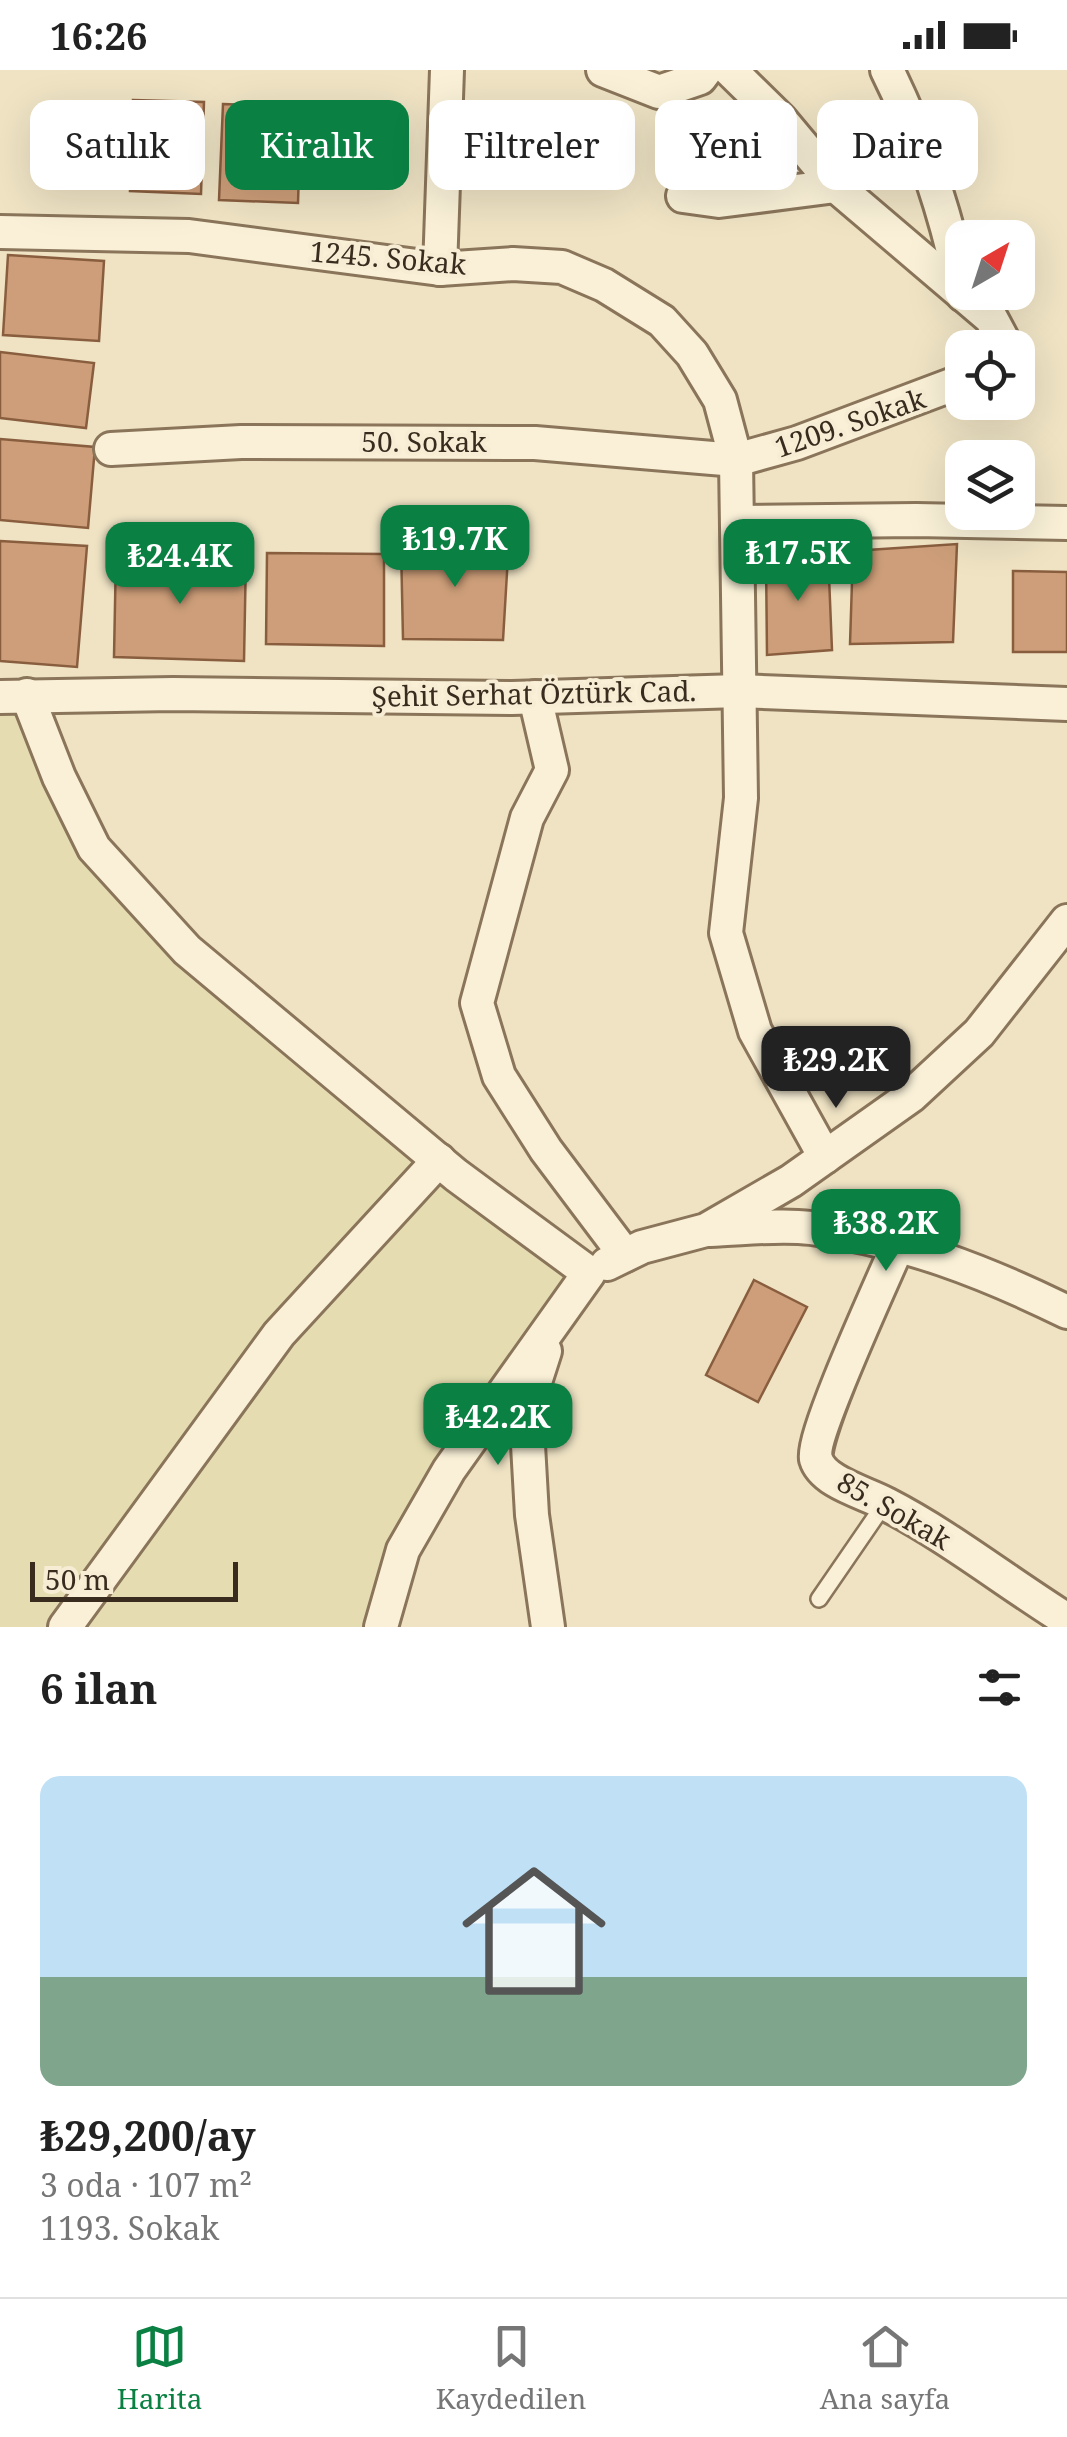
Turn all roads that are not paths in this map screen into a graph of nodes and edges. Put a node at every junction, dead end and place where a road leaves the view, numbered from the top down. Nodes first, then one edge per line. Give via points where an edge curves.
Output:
1 (447, 70) edge
2 (603, 70) edge
3 (706, 70) edge
4 (730, 70) edge
5 (888, 70) edge
6 (817, 163) edge
7 (817, 188) edge
8 (841, 190) edge
9 (684, 196) dead end
10 (947, 220) edge
11 (0, 232) edge
12 (440, 269) junction
13 (945, 280) edge
14 (981, 310) edge
15 (997, 330) edge
16 (945, 387) edge
17 (112, 449) dead end
18 (736, 460) junction
19 (736, 522) junction
20 (1067, 523) edge
21 (739, 691) junction
22 (14, 696) edge
23 (535, 697) junction
24 (1067, 704) edge
25 (1067, 921) edge
26 (825, 1158) junction
27 (438, 1160) junction
28 (706, 1230) junction
29 (898, 1245) junction
30 (624, 1255) junction
31 (589, 1273) junction
32 (1067, 1312) edge
33 (555, 1318) junction
34 (885, 1503) junction
35 (819, 1599) dead end
36 (1067, 1620) edge
37 (65, 1627) edge
38 (381, 1627) edge
39 (548, 1627) edge

1 - 12 street
2 - 3 street via 659,92
4 - 6 street
5 - 10 street
7 - 9 street via 719,201
8 - 13 street
11 - 12 street, 1245. Sokak via 189,236
12 - 18 street, 1245. Sokak via 562,267 662,321 720,400
14 - 15 street
16 - 18 street, 1209. Sokak
17 - 18 street, 50. Sokak via 535,442
18 - 19 street, 1245. Sokak
19 - 20 street
19 - 21 street, 1245. Sokak
21 - 23 street, Şehit Serhat Öztürk Cad.
21 - 24 street, Şehit Serhat Öztürk Cad.
21 - 26 street, 1245. Sokak via 741,798 726,933 756,1031
22 - 23 street, Şehit Serhat Öztürk Cad.
22 - 27 street via 94,848 187,950
23 - 30 street via 552,770 528,818 477,1003 500,1076
25 - 26 street via 979,1034 911,1096
26 - 28 street
27 - 31 street
27 - 37 street via 278,1334
28 - 29 street via 807,1227
28 - 30 street
29 - 32 street via 1003,1280
29 - 34 street, 85. Sokak via 815,1454 835,1479
30 - 31 street
31 - 33 street
33 - 38 street via 449,1470 403,1550
33 - 39 street via 526,1410
34 - 35 lane
34 - 36 street, 85. Sokak

